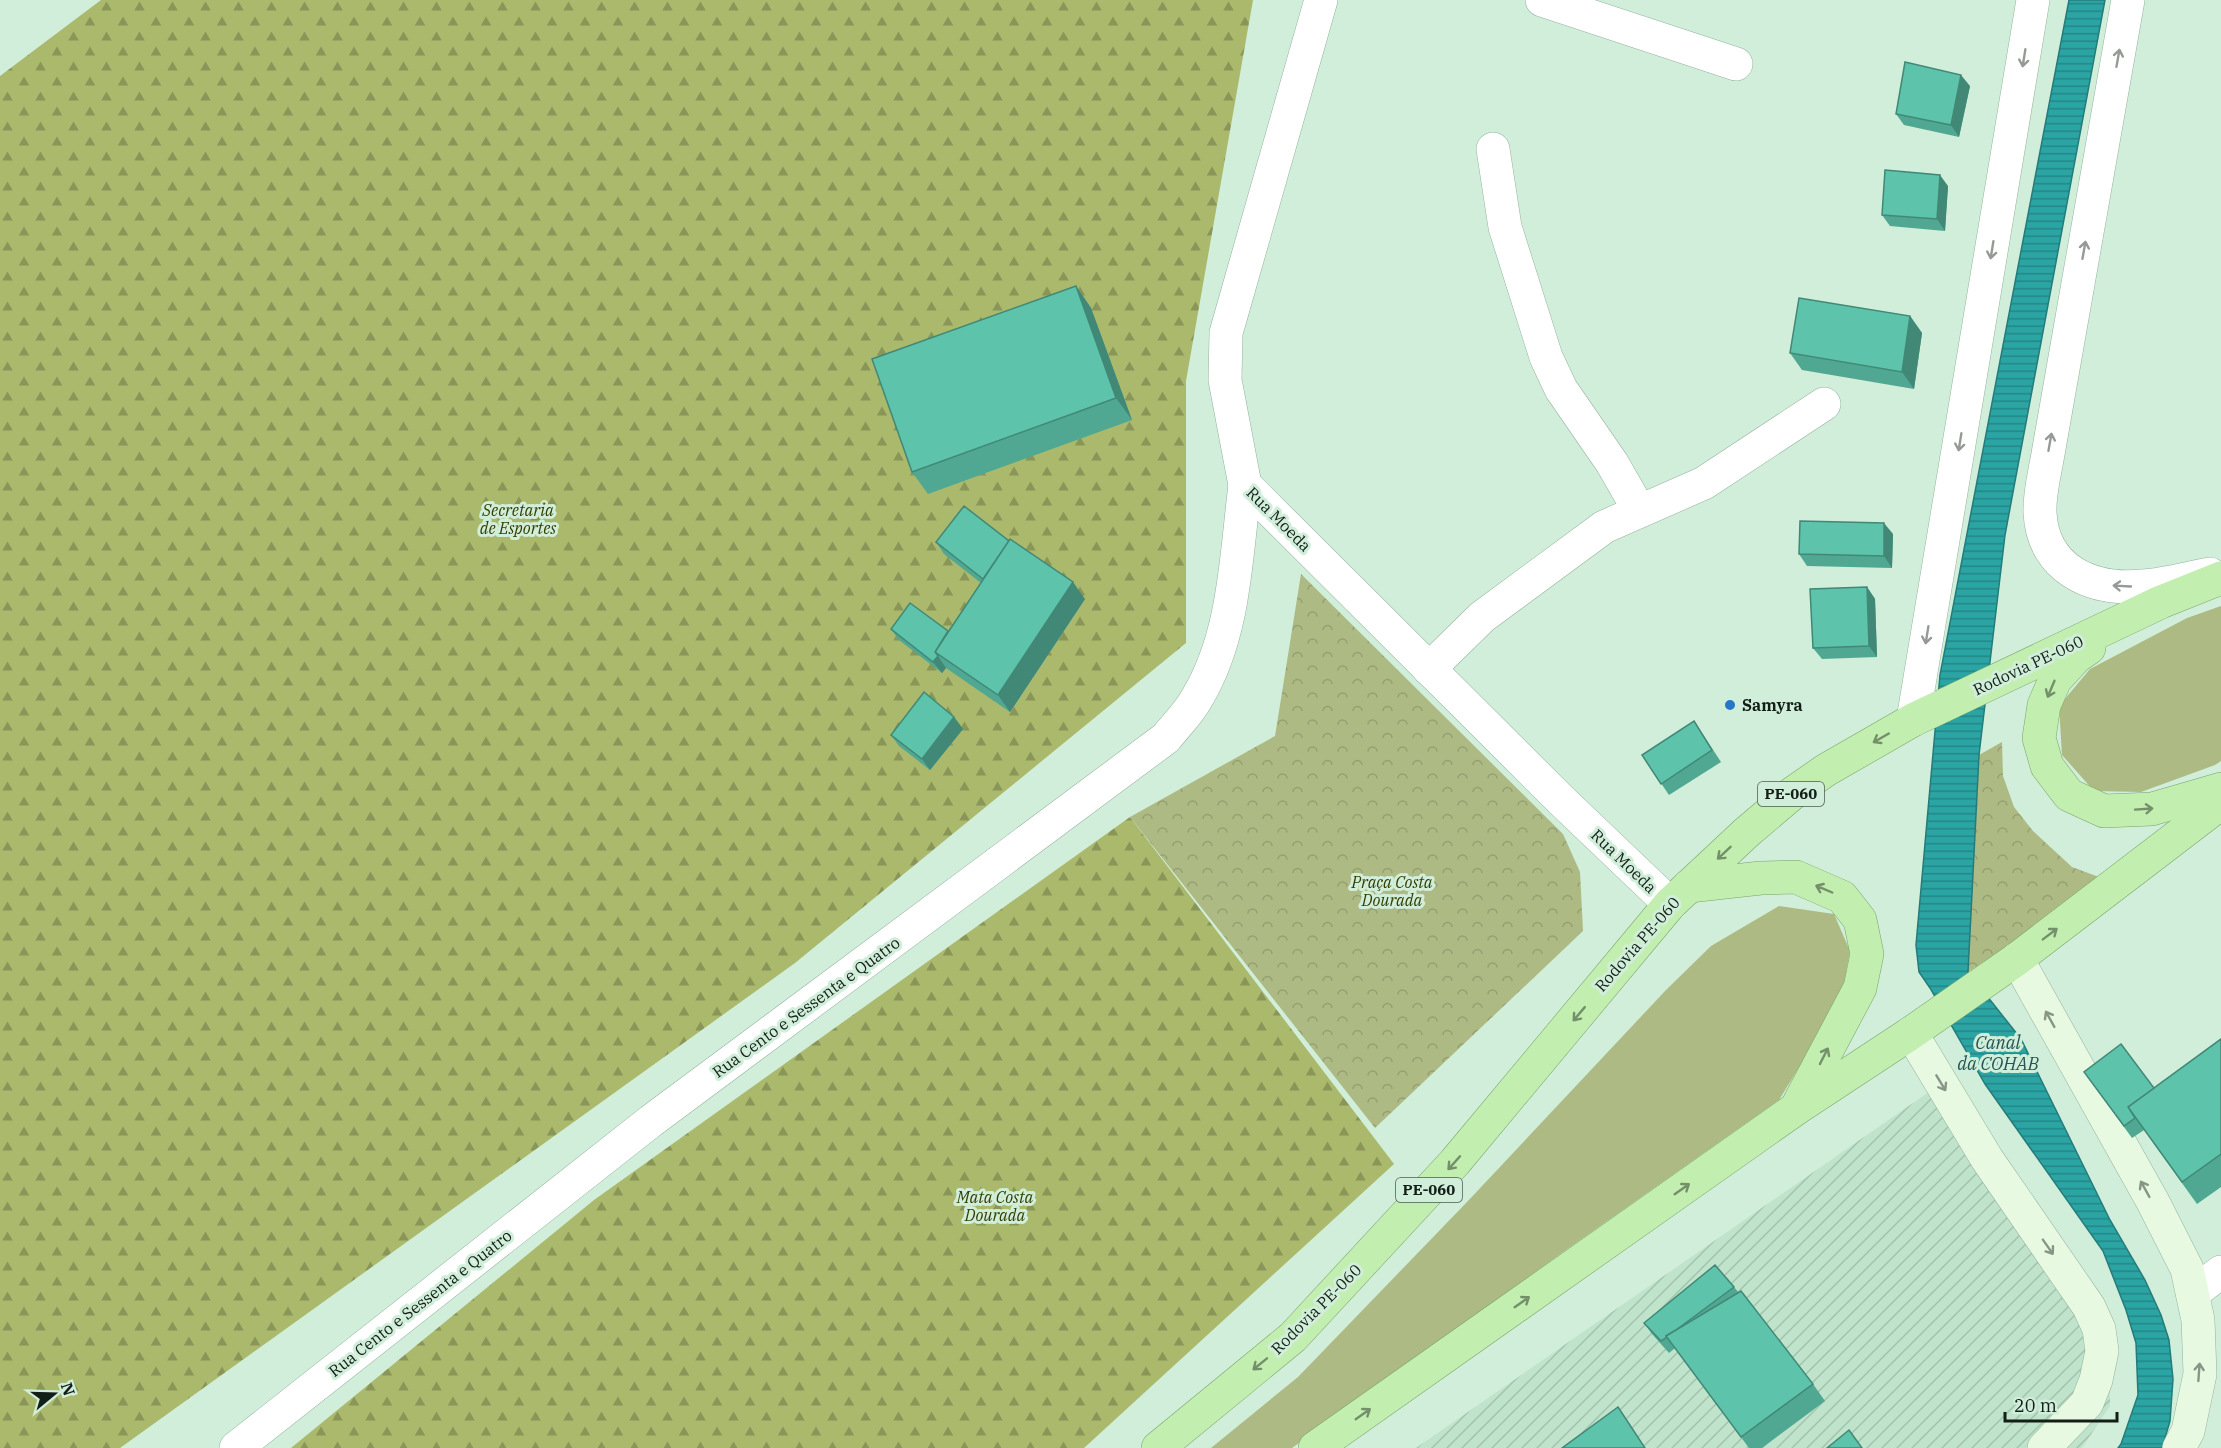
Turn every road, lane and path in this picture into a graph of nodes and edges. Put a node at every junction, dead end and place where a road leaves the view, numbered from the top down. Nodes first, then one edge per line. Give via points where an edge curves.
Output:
1 (1321, 0) edge
2 (1542, 0) edge
3 (2033, 0) edge
4 (2128, 0) edge
5 (1736, 64) dead end
6 (1492, 149) dead end
7 (1824, 404) dead end
8 (1245, 485) junction
9 (1639, 510) junction
10 (2221, 572) edge
11 (2221, 578) edge
12 (2161, 602) junction
13 (1429, 669) junction
14 (1923, 715) junction
15 (2221, 789) edge
16 (2221, 803) edge
17 (1680, 895) junction
18 (2016, 959) junction
19 (1923, 1025) junction
20 (1797, 1108) junction
21 (2221, 1272) edge
22 (2193, 1293) junction
23 (236, 1448) edge
24 (1158, 1448) edge
25 (1315, 1448) edge
26 (2044, 1448) edge
27 (2179, 1448) edge

1 - 8 street, Rua Moeda via 1226,333 1225,380
2 - 5 street
3 -> 14 street
10 -> 4 street via 2143,586 2118,587 2087,581 2061,564 2045,542 2039,512
6 - 9 street via 1505,227 1546,357
7 - 9 street via 1704,483
8 - 13 street, Rua Moeda
8 - 23 street, Rua Cento e Sessenta e Quatro via 1232,593 1220,650 1197,699 1166,738 651,1121
9 - 13 street via 1604,527 1491,610
11 - 12 highway, Rodovia PE-060 / PE-060
12 - 14 highway, Rodovia PE-060 / PE-060
12 -> 15 highway via 2076,657 2055,680 2044,705 2039,738 2047,766 2069,795 2104,811 2152,809
13 - 17 street, Rua Moeda via 1562,801
14 -> 17 highway, Rodovia PE-060 / PE-060 via 1793,793
18 -> 16 highway
20 -> 17 highway via 1860,988 1867,954 1860,920 1842,897 1796,877 1761,878
17 -> 24 highway, Rodovia PE-060 / PE-060 via 1455,1162 1293,1337
18 - 19 highway
22 -> 18 main road via 2187,1269 2153,1202
19 - 20 highway
19 -> 26 main road via 1987,1159 2089,1307 2099,1329 2102,1351 2087,1403
25 -> 20 highway
21 - 22 street
27 -> 22 main road via 2188,1431 2200,1374 2199,1320

